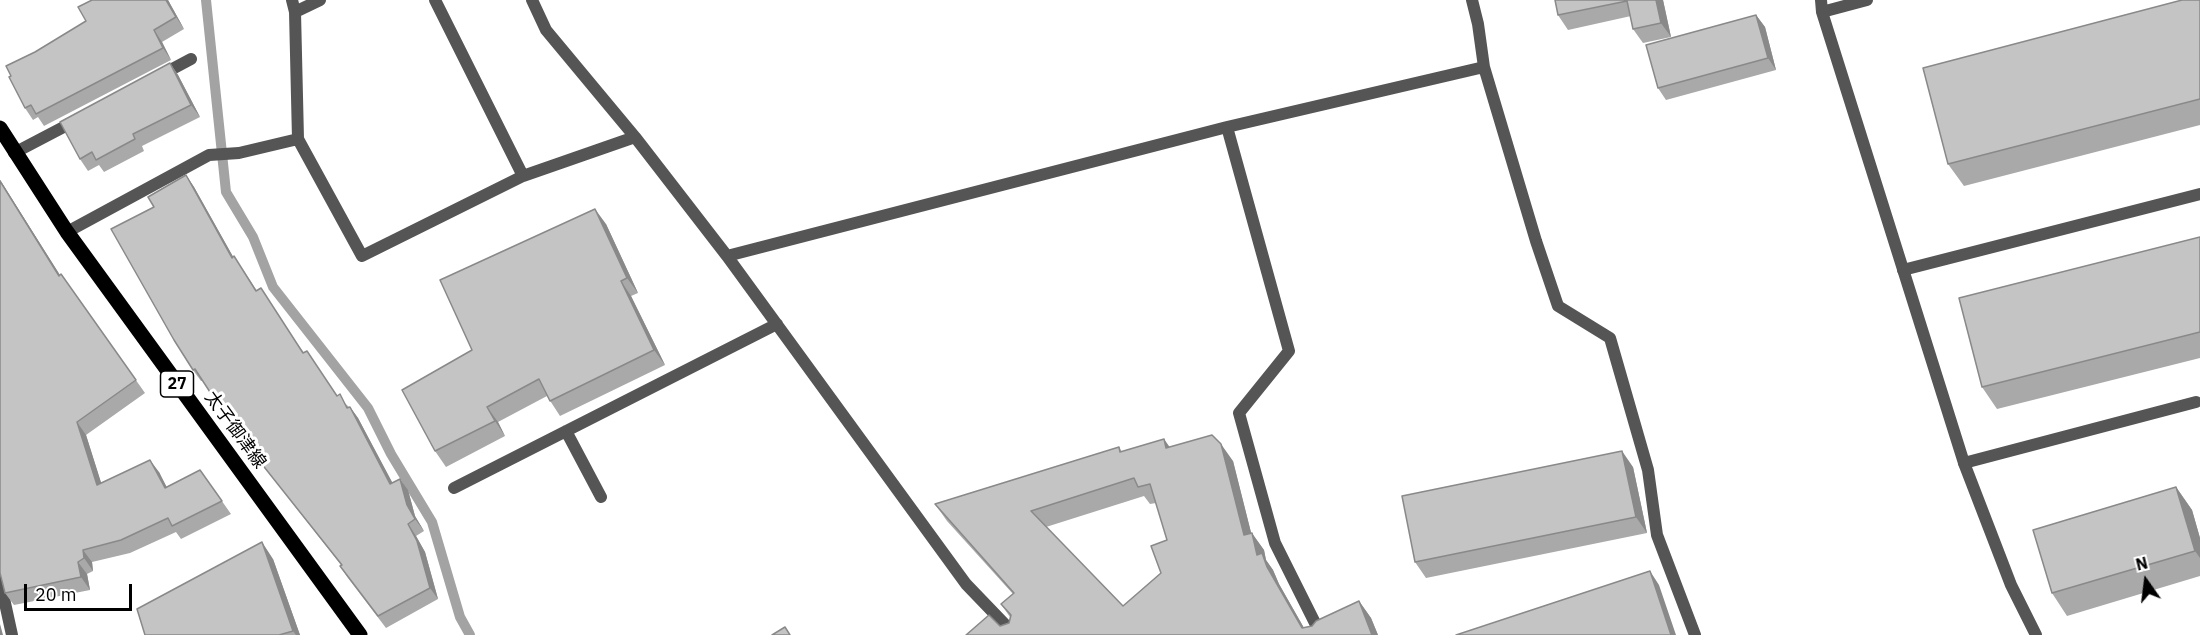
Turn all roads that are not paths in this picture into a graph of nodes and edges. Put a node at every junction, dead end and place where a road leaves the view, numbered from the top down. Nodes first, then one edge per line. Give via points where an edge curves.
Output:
1 (320, 0) edge
2 (435, 0) edge
3 (532, 0) edge
4 (1472, 0) edge
5 (1867, 0) edge
6 (293, 6) edge
7 (1821, 6) edge
8 (191, 59) dead end
9 (1484, 67) junction
10 (150, 81) edge
11 (87, 114) edge
12 (1227, 127) junction
13 (0, 128) edge
14 (635, 137) junction
15 (298, 139) junction
16 (14, 153) junction
17 (523, 176) junction
18 (2200, 194) edge
19 (67, 232) junction
20 (727, 256) junction
21 (1903, 270) junction
22 (777, 324) junction
23 (2196, 402) dead end
24 (566, 431) junction
25 (1964, 463) junction
26 (454, 488) dead end
27 (601, 496) dead end
28 (0, 580) edge
29 (12, 635) edge
30 (360, 635) edge
31 (1015, 635) edge
32 (1321, 635) edge
33 (1695, 635) edge
34 (2036, 635) edge

1 - 6 street
2 - 17 street
3 - 14 street via 546,30
4 - 9 street
5 - 7 street
6 - 15 street
7 - 21 street
8 - 10 street
9 - 12 street
9 - 33 street via 1558,306 1610,338 1648,470 1657,535
11 - 16 street
12 - 20 street
12 - 32 street via 1289,351 1239,413 1275,543
13 - 16 main road, 太子御津線 / 27
14 - 17 street
14 - 20 street
15 - 17 street via 362,256
15 - 19 street via 239,153 209,155
16 - 19 main road, 太子御津線 / 27
18 - 21 street
19 - 30 main road, 太子御津線 / 27
20 - 22 street
21 - 25 street
22 - 24 street
22 - 31 street via 966,584
23 - 25 street
24 - 26 street
24 - 27 street
25 - 34 street via 2011,585
28 - 29 street

